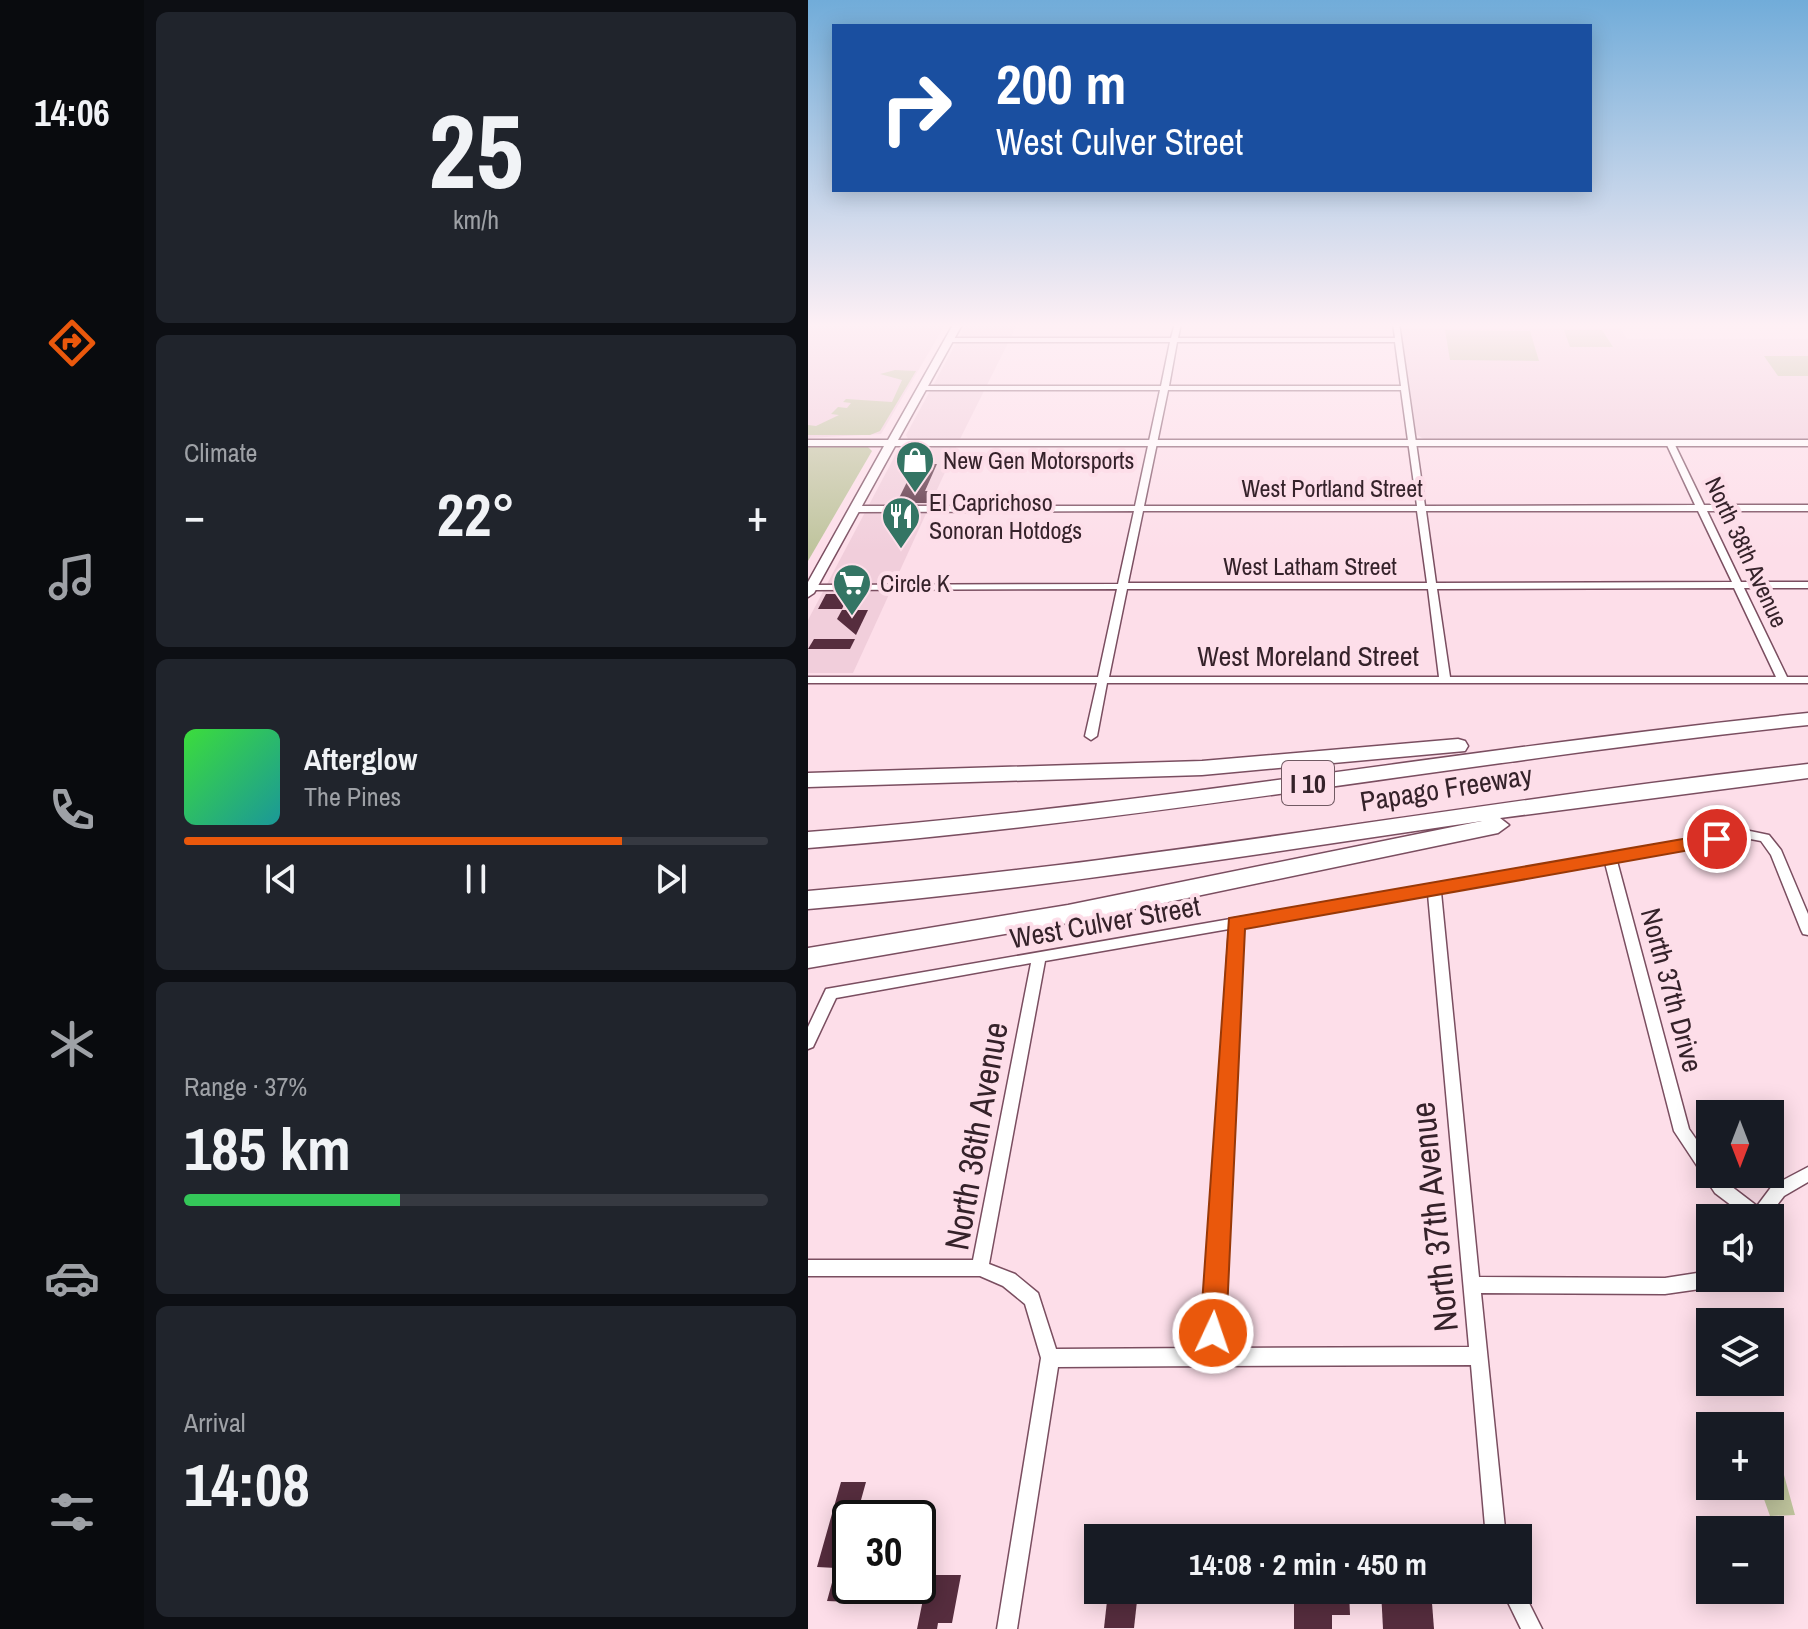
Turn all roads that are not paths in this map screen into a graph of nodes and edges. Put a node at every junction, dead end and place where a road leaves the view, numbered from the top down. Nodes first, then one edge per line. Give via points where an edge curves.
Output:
1 (916, 399) edge
2 (1161, 399) edge
3 (1406, 399) edge
4 (1412, 442) junction
5 (808, 443) edge
6 (892, 443) junction
7 (1151, 443) junction
8 (1670, 443) junction
9 (1808, 443) edge
10 (1138, 508) junction
11 (1421, 508) junction
12 (1701, 508) junction
13 (1808, 508) edge
14 (855, 509) junction
15 (1738, 585) junction
16 (1808, 585) edge
17 (1122, 586) junction
18 (1432, 586) junction
19 (810, 590) edge
20 (808, 680) edge
21 (1101, 680) junction
22 (1445, 680) junction
23 (1783, 680) junction
24 (1808, 680) edge
25 (1808, 719) edge
26 (1091, 736) dead end
27 (1800, 772) edge
28 (808, 780) edge
29 (808, 840) edge
30 (1611, 860) junction
31 (1434, 890) junction
32 (808, 900) edge
33 (1236, 923) junction
34 (1808, 930) edge
35 (1039, 957) junction
36 (808, 958) edge
37 (808, 1043) edge
38 (1696, 1151) edge
39 (1808, 1174) edge
40 (1721, 1188) edge
41 (1741, 1204) edge
42 (1768, 1204) edge
43 (808, 1268) edge
44 (980, 1268) junction
45 (1696, 1282) edge
46 (1473, 1285) junction
47 (1480, 1356) junction
48 (1050, 1358) junction
49 (1211, 1360) junction
50 (1495, 1524) edge
51 (1519, 1604) edge
52 (1007, 1629) edge
53 (1532, 1629) edge

1 - 6 street
2 - 7 street
3 - 4 street
4 - 7 street
4 - 8 street
4 - 11 street
5 - 6 street
6 - 7 street
6 - 14 street
7 - 10 street
8 - 9 street
8 - 12 street, North 38th Avenue
10 - 11 street, West Portland Street
10 - 14 street, West Portland Street
10 - 17 street
11 - 12 street, West Portland Street
11 - 18 street
12 - 13 street, West Portland Street
12 - 15 street, North 38th Avenue
14 - 19 street
15 - 16 street, West Latham Street
15 - 18 street, West Latham Street
15 - 23 street, North 38th Avenue
17 - 18 street, West Latham Street
17 - 19 street, West Latham Street
17 - 21 street
18 - 22 street
20 - 21 street, West Moreland Street
21 - 22 street, West Moreland Street
21 - 26 street
22 - 23 street, West Moreland Street
23 - 24 street, West Moreland Street
25 - 28 highway via 1652,725 1202,768
25 - 29 highway, Papago Freeway / I 10 via 1614,739 1029,821
27 - 32 highway, Papago Freeway / I 10 via 1560,801 1146,864
27 - 36 highway via 1502,824 889,948
30 - 31 street, West Culver Street
30 - 34 street, West Culver Street via 1745,834 1765,838 1777,853
30 - 38 street, North 37th Drive via 1682,1131
31 - 33 street, West Culver Street
31 - 46 street, North 37th Avenue
33 - 35 street, West Culver Street
33 - 49 street
35 - 37 street, West Culver Street via 831,993
35 - 44 street, North 36th Avenue
39 - 42 street via 1778,1191
40 - 41 street, North 37th Drive
43 - 44 street
44 - 48 street, North 36th Avenue via 1009,1280 1032,1299
45 - 46 street
46 - 47 street, North 37th Avenue
47 - 49 street
47 - 50 street, North 37th Avenue
48 - 49 street
48 - 52 street, North 36th Avenue
51 - 53 street

